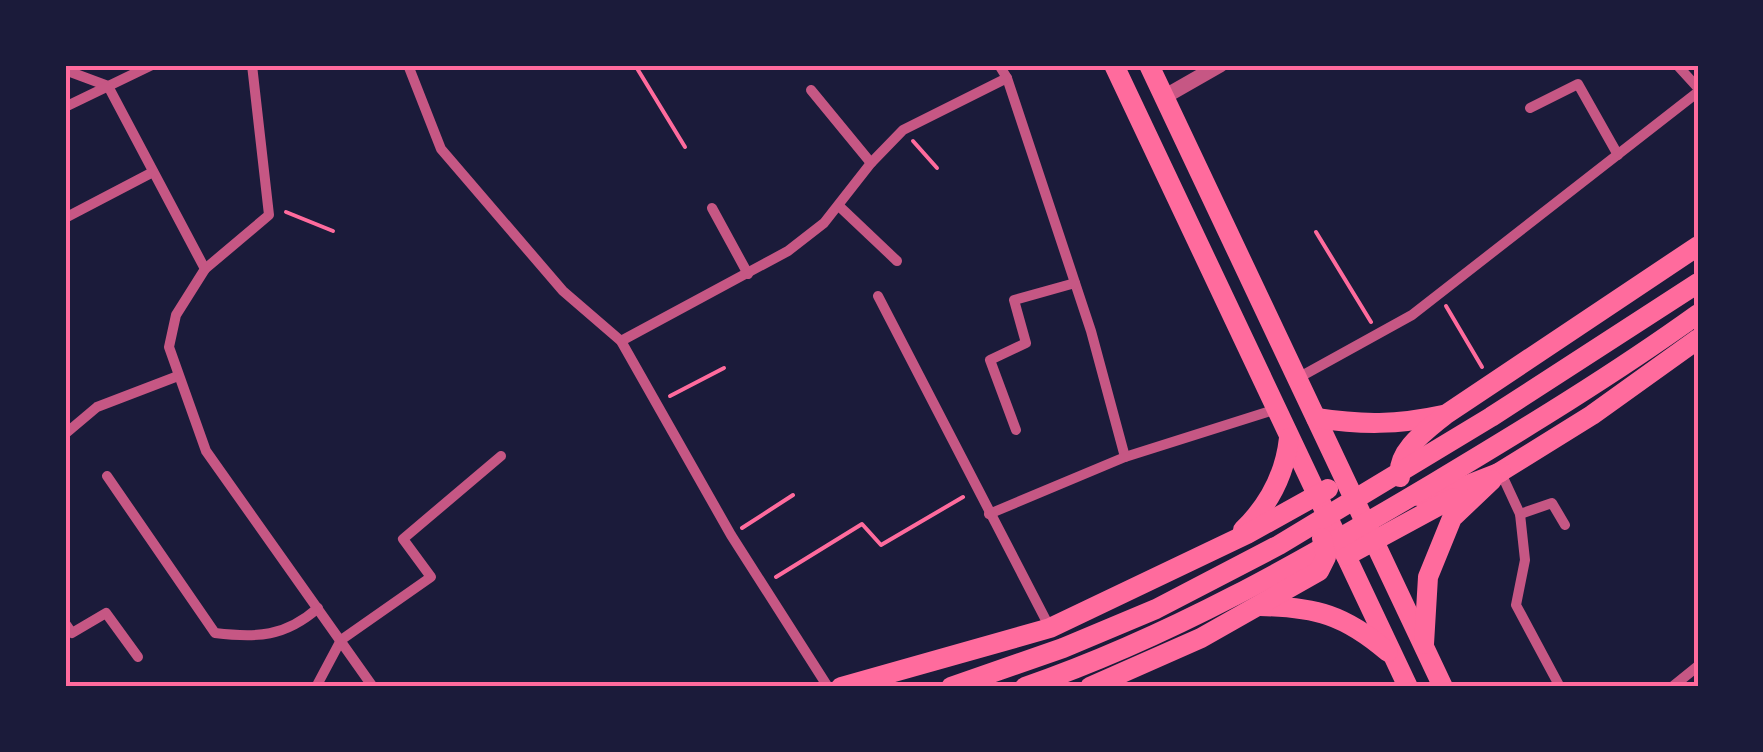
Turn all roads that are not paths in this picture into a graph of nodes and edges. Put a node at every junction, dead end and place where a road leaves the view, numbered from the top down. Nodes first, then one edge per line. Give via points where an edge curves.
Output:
1 (152, 65) edge
2 (252, 65) edge
3 (408, 65) edge
4 (999, 65) edge
5 (1114, 65) edge
6 (1149, 65) edge
7 (1220, 65) edge
8 (1678, 65) edge
9 (65, 70) edge
10 (1008, 78) junction
11 (108, 86) junction
12 (812, 90) dead end
13 (1698, 90) edge
14 (1164, 97) junction
15 (65, 107) edge
16 (1530, 108) dead end
17 (1618, 155) junction
18 (871, 162) junction
19 (153, 172) junction
20 (840, 207) junction
21 (712, 208) dead end
22 (65, 218) edge
23 (1698, 246) edge
24 (897, 261) dead end
25 (205, 269) junction
26 (748, 274) junction
27 (1698, 282) edge
28 (1075, 283) junction
29 (878, 296) dead end
30 (1698, 314) edge
31 (1698, 339) edge
32 (621, 342) junction
33 (178, 376) junction
34 (1297, 378) junction
35 (1276, 409) junction
36 (1445, 414) junction
37 (1316, 418) junction
38 (1016, 430) dead end
39 (65, 434) edge
40 (1289, 436) junction
41 (502, 456) dead end
42 (1125, 457) junction
43 (1501, 472) junction
44 (106, 476) dead end
45 (1345, 480) junction
46 (1317, 495) junction
47 (989, 514) junction
48 (1520, 514) junction
49 (1565, 525) dead end
50 (1239, 538) junction
51 (1374, 540) junction
52 (1346, 556) junction
53 (1258, 606) junction
54 (318, 608) junction
55 (65, 623) edge
56 (1050, 628) junction
57 (341, 640) junction
58 (1424, 646) junction
59 (1394, 656) junction
60 (138, 658) dead end
61 (1698, 666) edge
62 (316, 687) edge
63 (373, 687) edge
64 (828, 687) edge
65 (840, 687) edge
66 (951, 687) edge
67 (1024, 687) edge
68 (1090, 687) edge
69 (1408, 687) edge
70 (1443, 687) edge
71 (1560, 687) edge
72 (1672, 687) edge

1 - 11 street
2 - 25 street via 268,215
3 - 32 street via 441,149 563,291
4 - 10 street
5 - 35 main road
6 - 14 main road
7 - 14 street
8 - 13 street
9 - 11 street
10 - 18 street via 903,130
10 - 28 street
11 - 15 street
11 - 19 street
12 - 18 street
13 - 17 street
14 - 34 main road
16 - 17 street via 1578,84
17 - 34 street via 1439,293
18 - 20 street
19 - 22 street
19 - 25 street
20 - 24 street
20 - 26 street via 809,236
21 - 26 street
23 - 36 main road
25 - 33 street via 176,314 169,347
26 - 32 street
27 - 66 main road via 1278,545 1156,609
28 - 38 street via 1014,300 1026,343 990,360
28 - 42 street
29 - 47 street
30 - 67 main road via 1524,428 1253,588
31 - 43 main road
32 - 64 street
33 - 39 street via 97,408
33 - 54 street via 206,451
34 - 37 main road
35 - 40 main road
35 - 42 street
36 - 37 main road via 1399,424
36 - 43 main road via 1398,467 1405,490 1447,494
37 - 45 main road
40 - 46 main road
40 - 50 main road via 1276,486
41 - 57 street via 404,539 431,577
42 - 47 street
43 - 48 street
43 - 51 main road
43 - 58 main road via 1452,518 1428,578
44 - 54 street via 216,633 255,638 300,624
45 - 46 main road
45 - 51 main road
46 - 50 main road
46 - 52 main road
47 - 56 street
48 - 49 street via 1552,503
48 - 71 street via 1525,560 1516,605
50 - 53 main road via 1301,518 1320,531 1326,556 1318,571
50 - 56 main road
51 - 52 main road
51 - 58 main road
52 - 59 main road
53 - 59 main road via 1302,606 1342,620
53 - 68 main road
54 - 57 street
55 - 60 street via 72,633 106,613
56 - 65 main road
57 - 62 street
57 - 63 street
58 - 70 main road
59 - 69 main road
61 - 72 street

